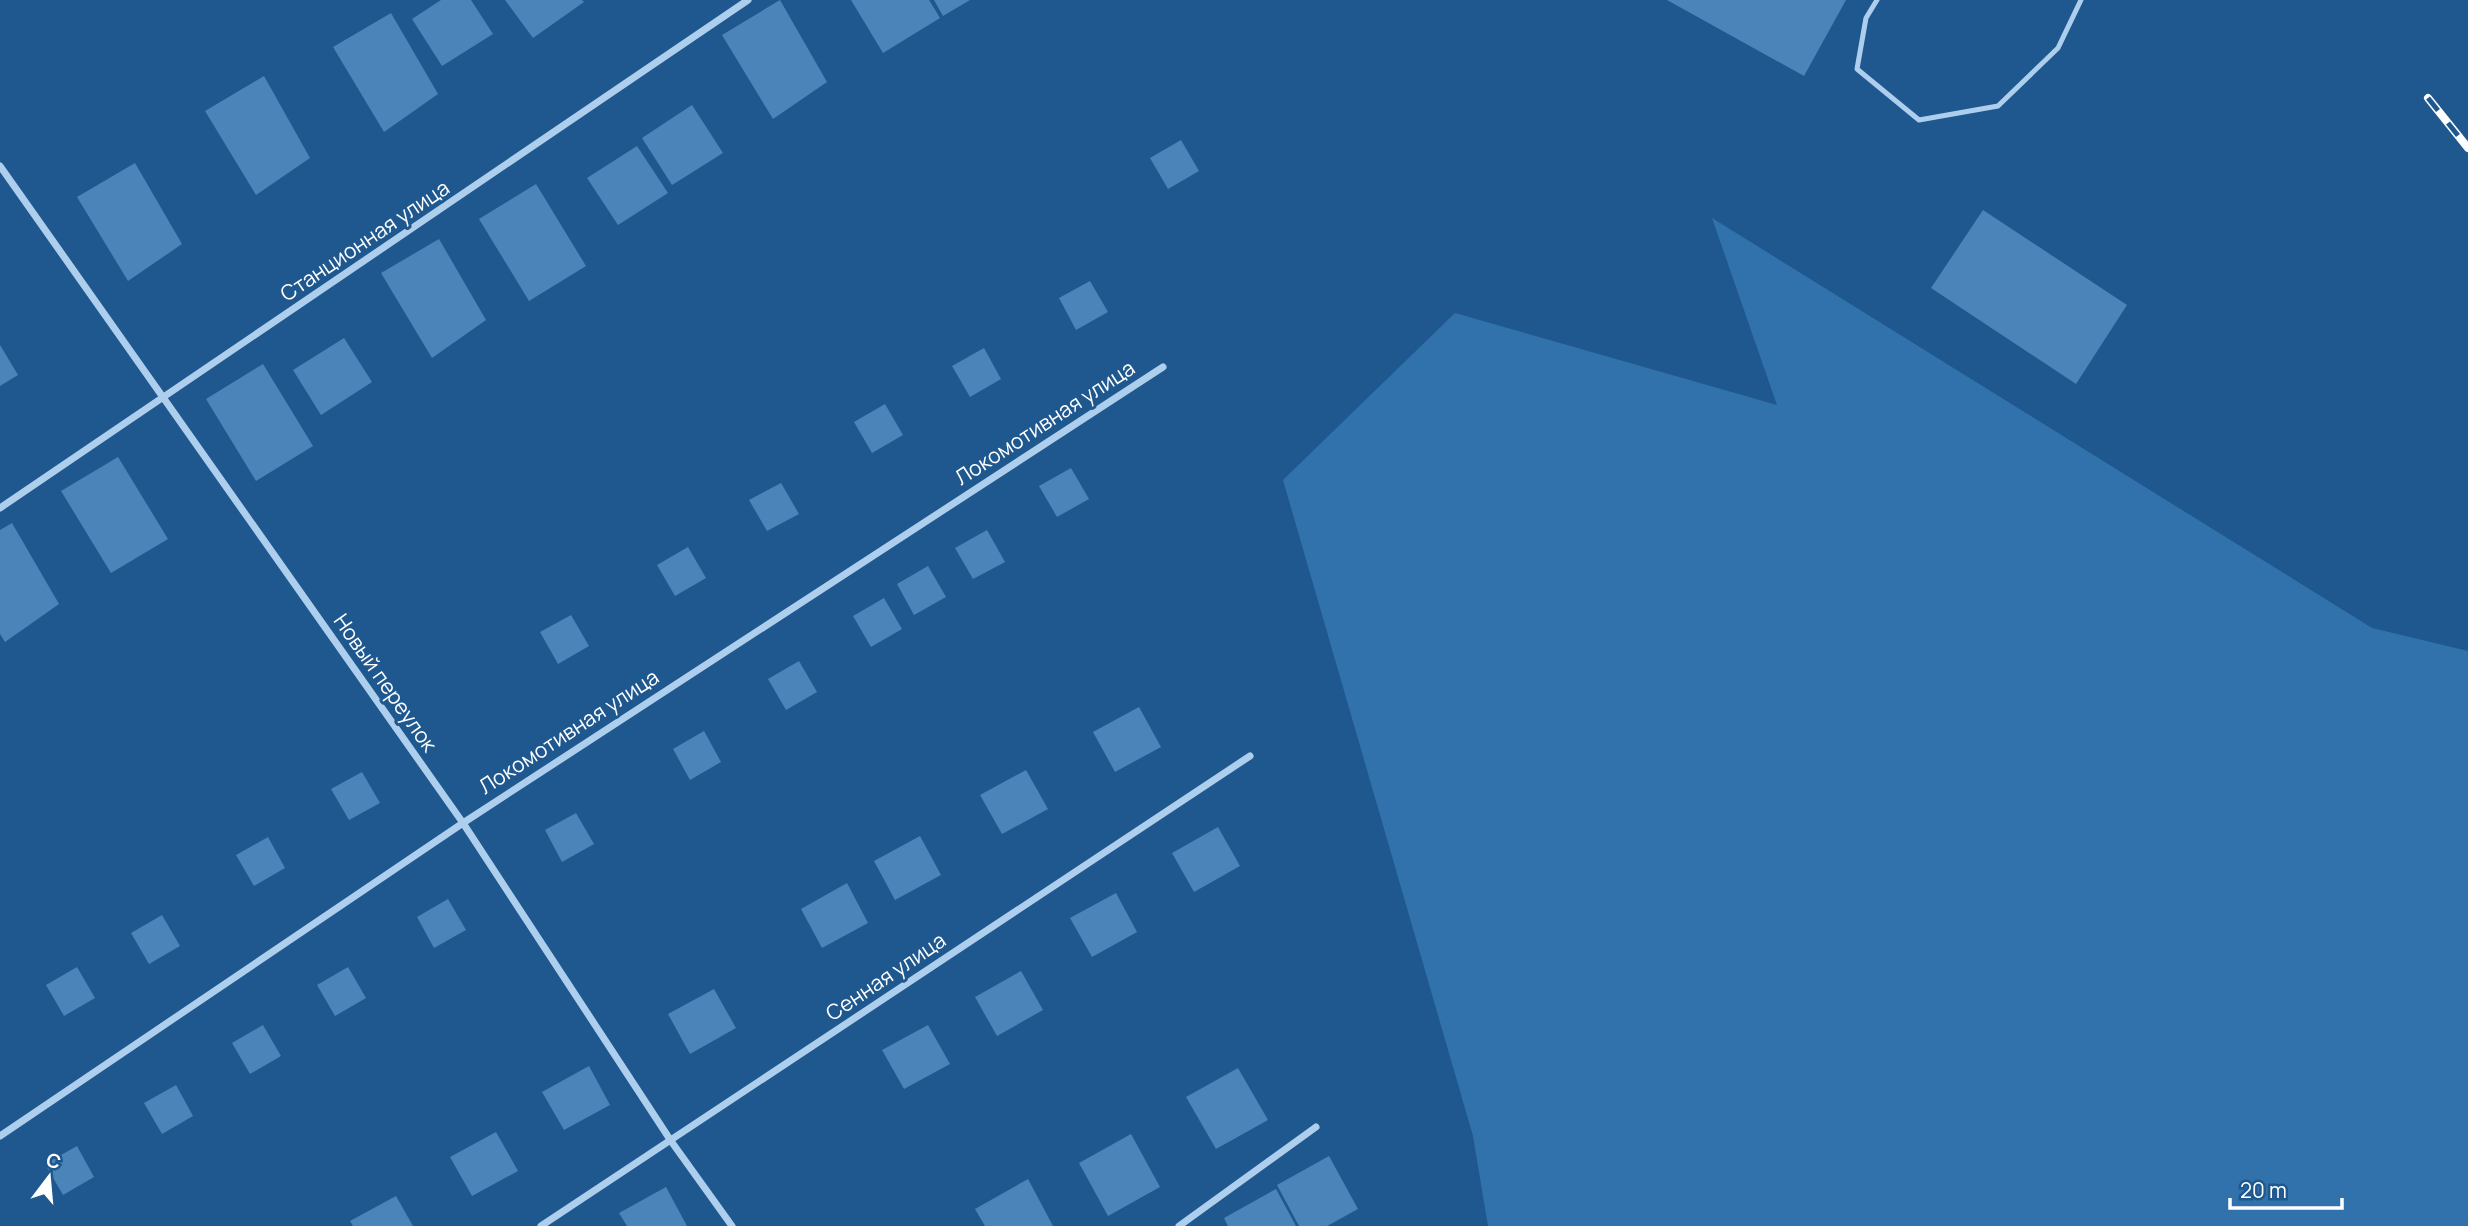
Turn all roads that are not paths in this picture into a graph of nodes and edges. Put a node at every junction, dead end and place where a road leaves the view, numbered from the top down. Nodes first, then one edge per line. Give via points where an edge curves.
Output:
1 (748, 0) edge
2 (1877, 0) edge
3 (2081, 0) edge
4 (0, 166) edge
5 (1163, 367) dead end
6 (163, 399) junction
7 (0, 508) edge
8 (1250, 756) dead end
9 (463, 822) junction
10 (1316, 1127) dead end
11 (0, 1136) edge
12 (671, 1141) junction
13 (541, 1226) edge
14 (732, 1226) edge
15 (1179, 1226) edge

1 - 6 street, Станционная улица
2 - 3 lane via 1866,18 1857,69 1919,120 1998,106 2058,48
4 - 6 street, Новый переулок
5 - 9 street, Локомотивная улица
6 - 7 street, Станционная улица
6 - 9 street, Новый переулок
8 - 12 street, Сенная улица
9 - 11 street, Локомотивная улица
9 - 12 street, Новый переулок
10 - 15 street
12 - 13 street, Сенная улица
12 - 14 street, Новый переулок

